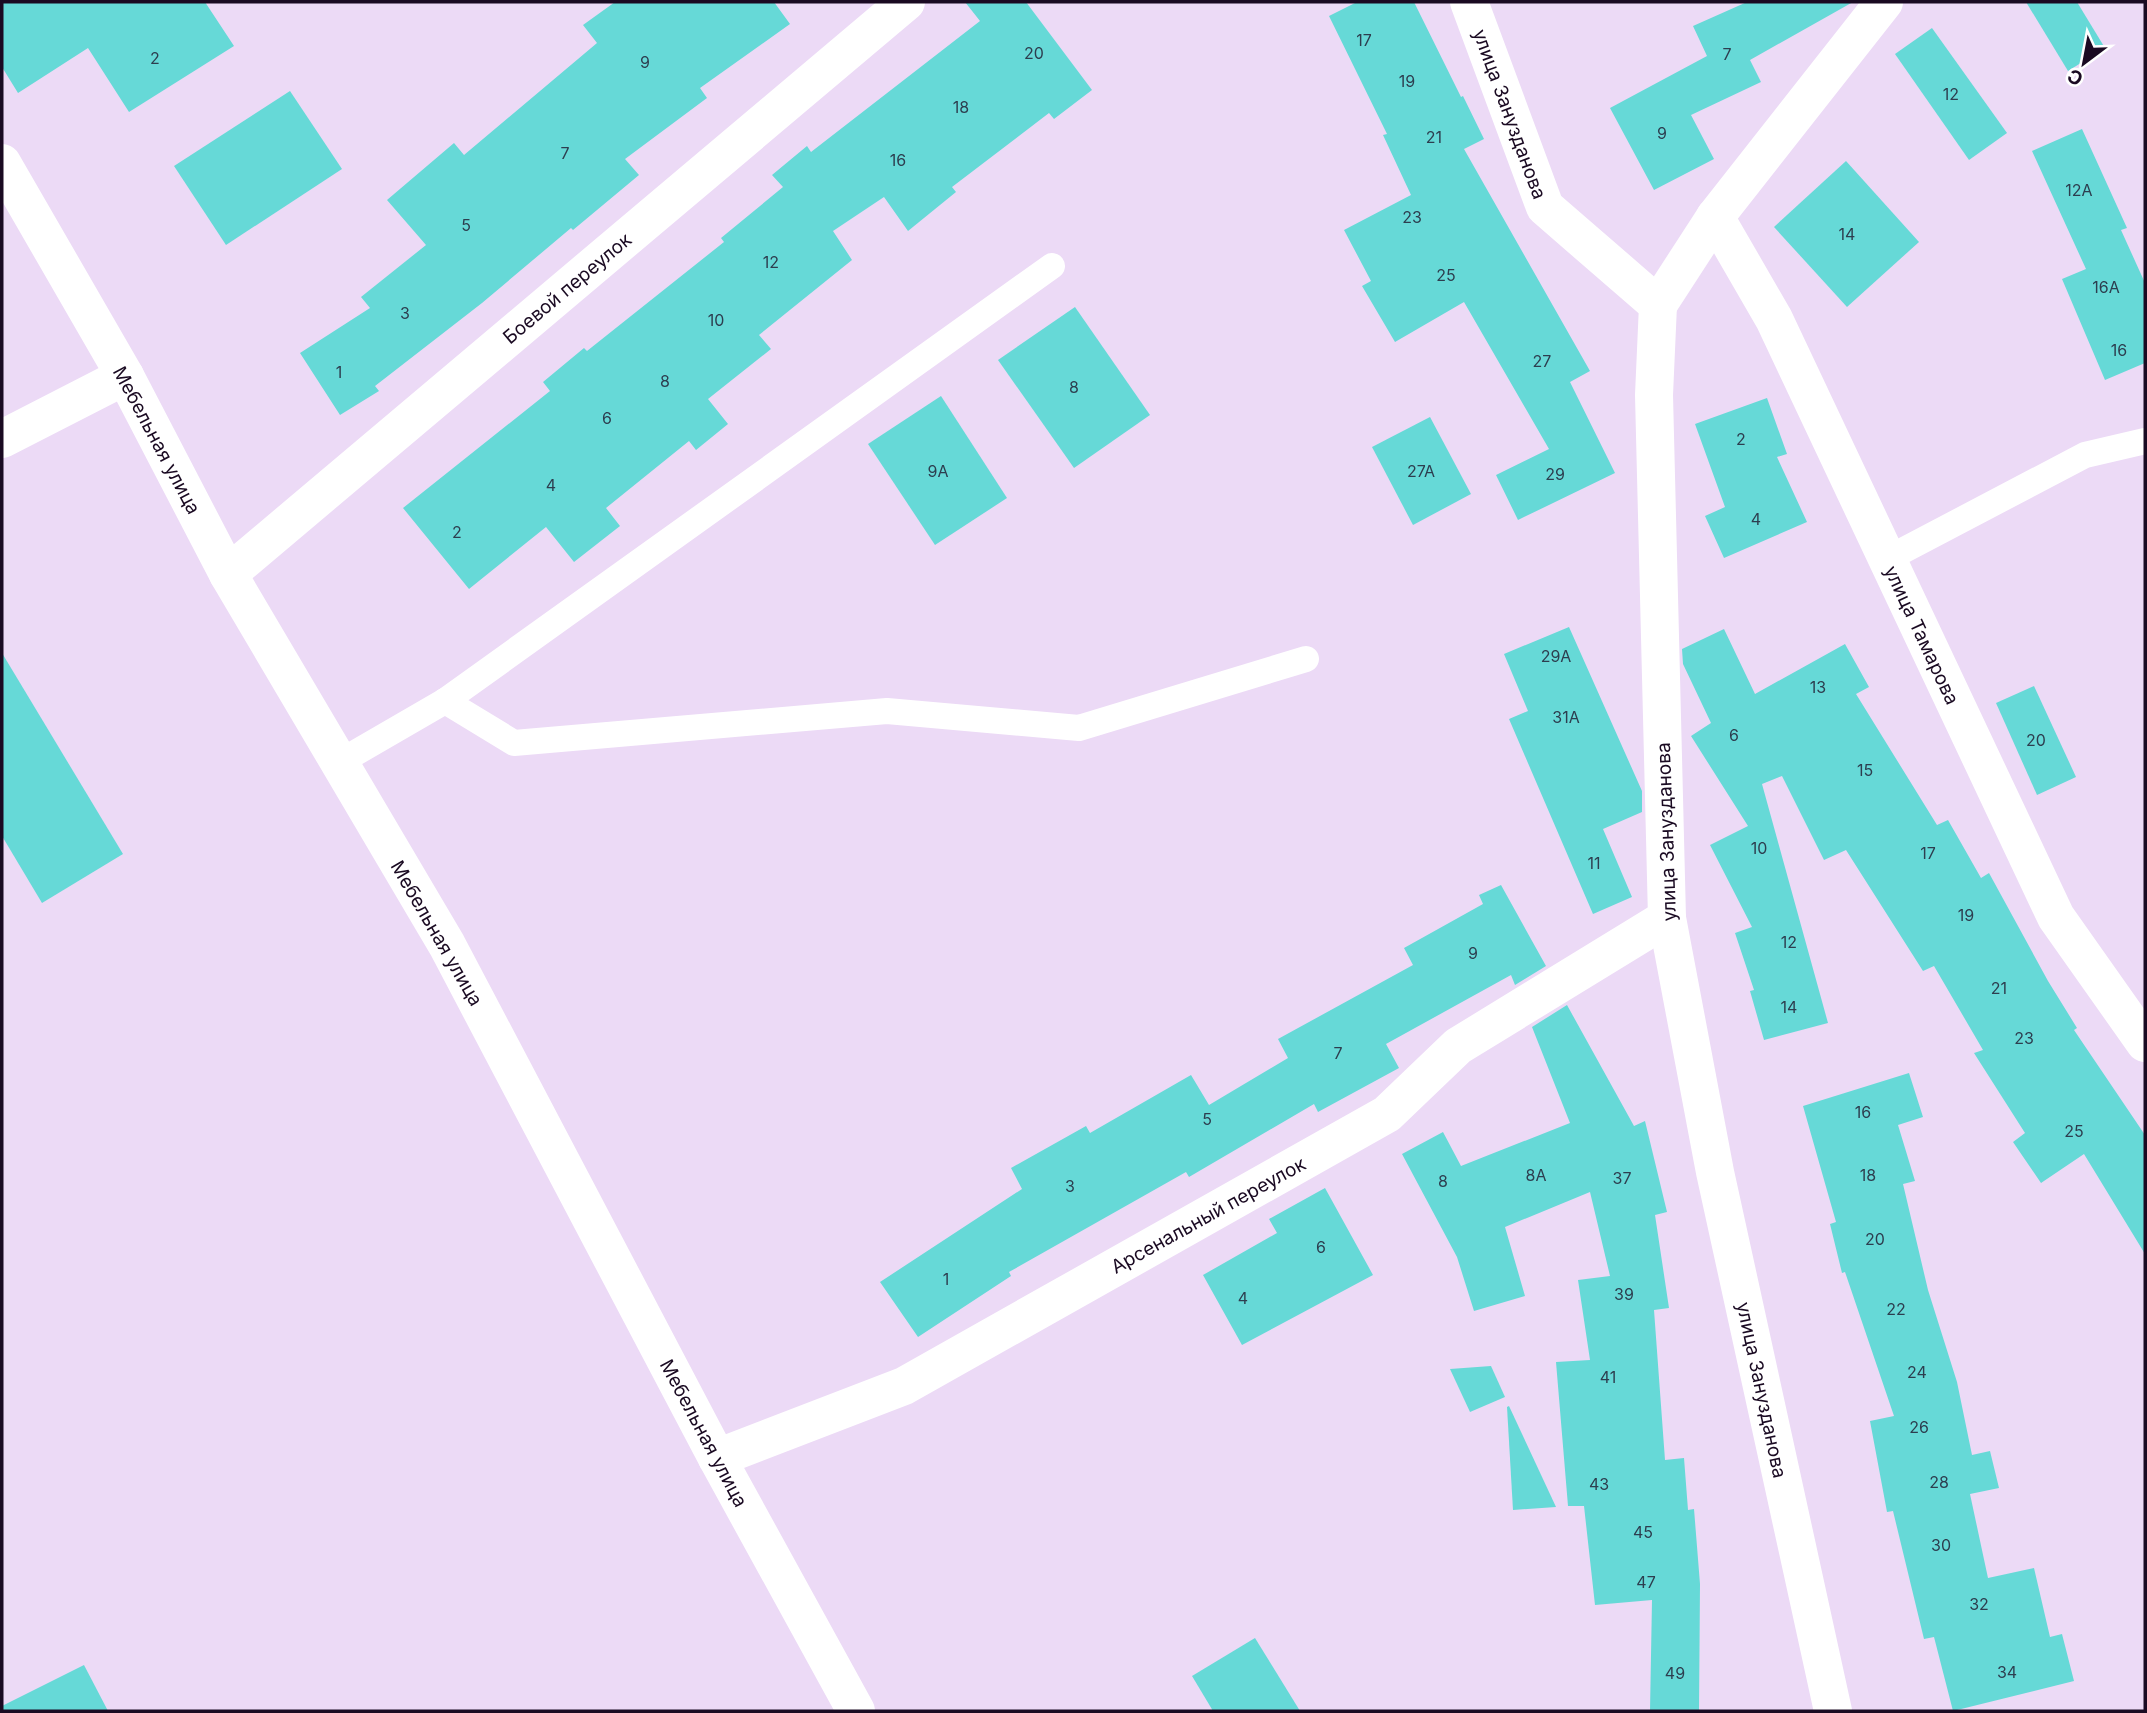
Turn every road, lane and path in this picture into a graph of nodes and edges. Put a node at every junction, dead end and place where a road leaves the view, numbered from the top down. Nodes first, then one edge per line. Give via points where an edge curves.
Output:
1 (906, 2) edge
2 (1468, 2) edge
3 (1884, 2) edge
4 (2, 163) edge
5 (1715, 216) junction
6 (1052, 266) dead end
7 (1658, 305) junction
8 (125, 376) junction
9 (2, 439) edge
10 (2145, 441) edge
11 (1887, 559) junction
12 (228, 574) junction
13 (1306, 659) dead end
14 (445, 701) junction
15 (338, 763) junction
16 (1667, 918) junction
17 (2145, 1043) edge
18 (717, 1458) junction
19 (856, 1711) edge
20 (1833, 1711) edge

1 - 12 street, Боевой переулок
2 - 7 street, улица Занузданова via 1545,208
3 - 5 street
4 - 8 street, Мебельная улица
5 - 7 street
5 - 11 street, улица Тамарова via 1774,319
6 - 14 lane
7 - 16 street, улица Занузданова via 1654,396
8 - 9 street
8 - 12 street, Мебельная улица
10 - 11 lane via 2085,455
11 - 17 street, улица Тамарова via 2056,917
12 - 15 street, Мебельная улица
13 - 14 lane via 1079,728 887,711 514,743
14 - 15 lane
15 - 18 street, Мебельная улица via 447,945
16 - 18 street, Арсенальный переулок via 1458,1046 1387,1114 904,1386
16 - 20 street, улица Занузданова via 1714,1172
18 - 19 street, Мебельная улица

